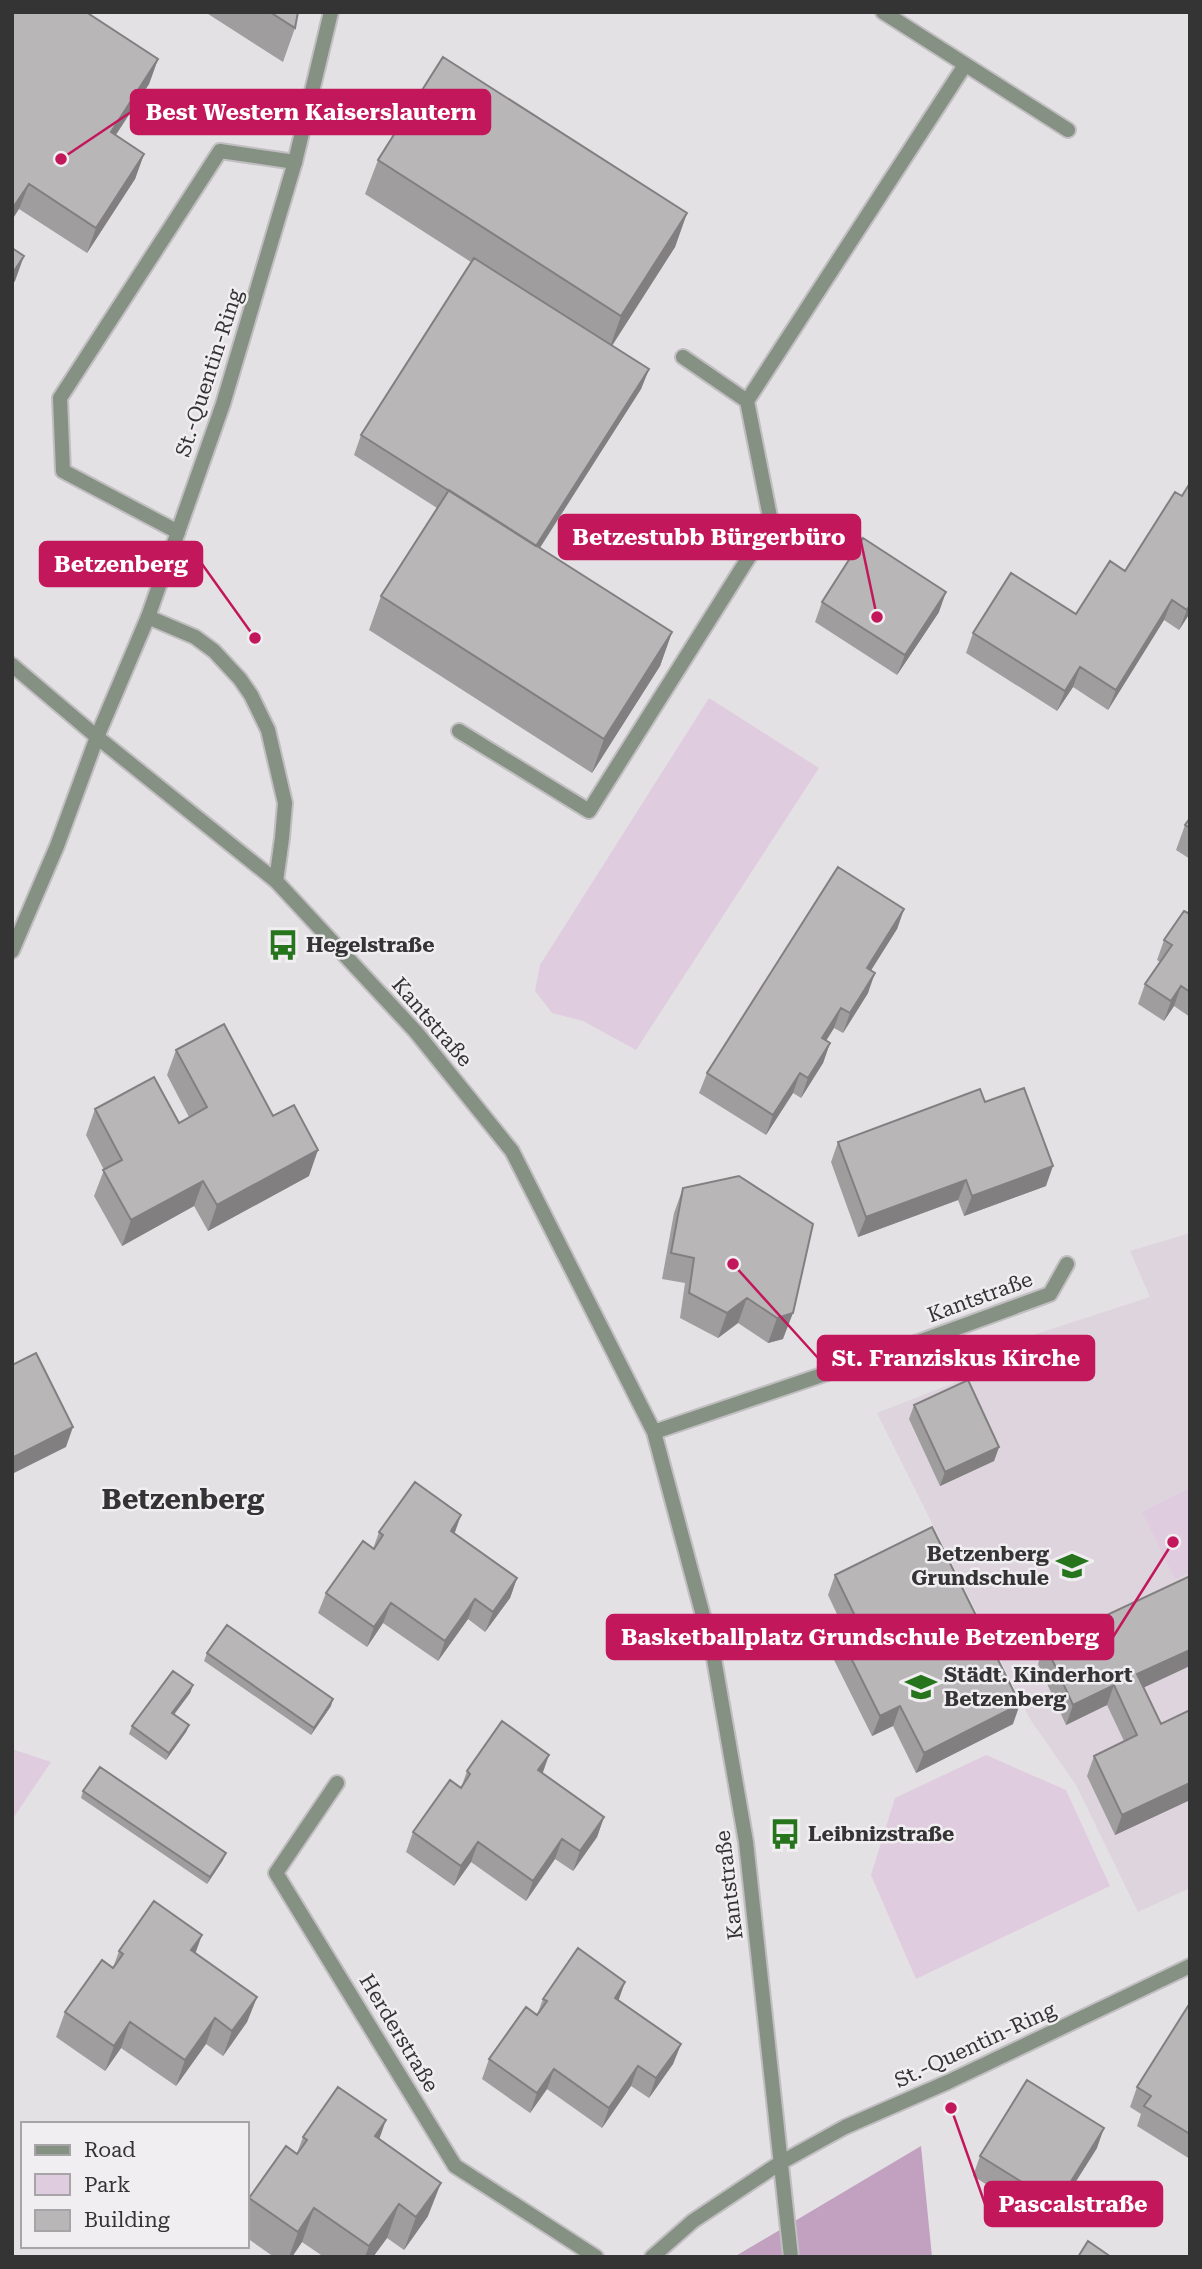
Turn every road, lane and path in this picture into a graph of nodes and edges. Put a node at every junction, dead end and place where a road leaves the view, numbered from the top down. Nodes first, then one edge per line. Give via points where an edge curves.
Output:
1 (331, 12) edge
2 (883, 12) edge
3 (965, 65) junction
4 (1068, 130) dead end
5 (295, 162) junction
6 (683, 358) dead end
7 (747, 401) junction
8 (178, 532) junction
9 (148, 617) junction
10 (12, 665) edge
11 (459, 731) dead end
12 (97, 737) junction
13 (276, 881) junction
14 (12, 951) edge
15 (1067, 1264) dead end
16 (653, 1432) junction
17 (337, 1783) dead end
18 (1190, 1966) edge
19 (780, 2163) junction
20 (596, 2257) edge
21 (652, 2257) edge
22 (790, 2257) edge

1 - 5 street, St.-Quentin-Ring
2 - 3 street
3 - 4 street
3 - 7 street
5 - 8 street, St.-Quentin-Ring via 223,404
5 - 8 street via 220,151 60,398 63,471
6 - 7 street
7 - 11 street via 771,522 589,811
8 - 9 street, St.-Quentin-Ring
9 - 12 street, St.-Quentin-Ring
9 - 13 street via 195,637 214,651 251,695 268,730 285,803
10 - 12 street, Kantstraße
12 - 13 street, Kantstraße
12 - 14 street
13 - 16 street, Kantstraße via 416,1032 512,1151
15 - 16 street, Kantstraße via 1050,1294
16 - 19 street, Kantstraße via 713,1653 744,1829
17 - 20 street, Herderstraße via 276,1873 455,2166
18 - 19 street, St.-Quentin-Ring via 845,2127
19 - 21 street via 693,2221
19 - 22 street, Kantstraße

